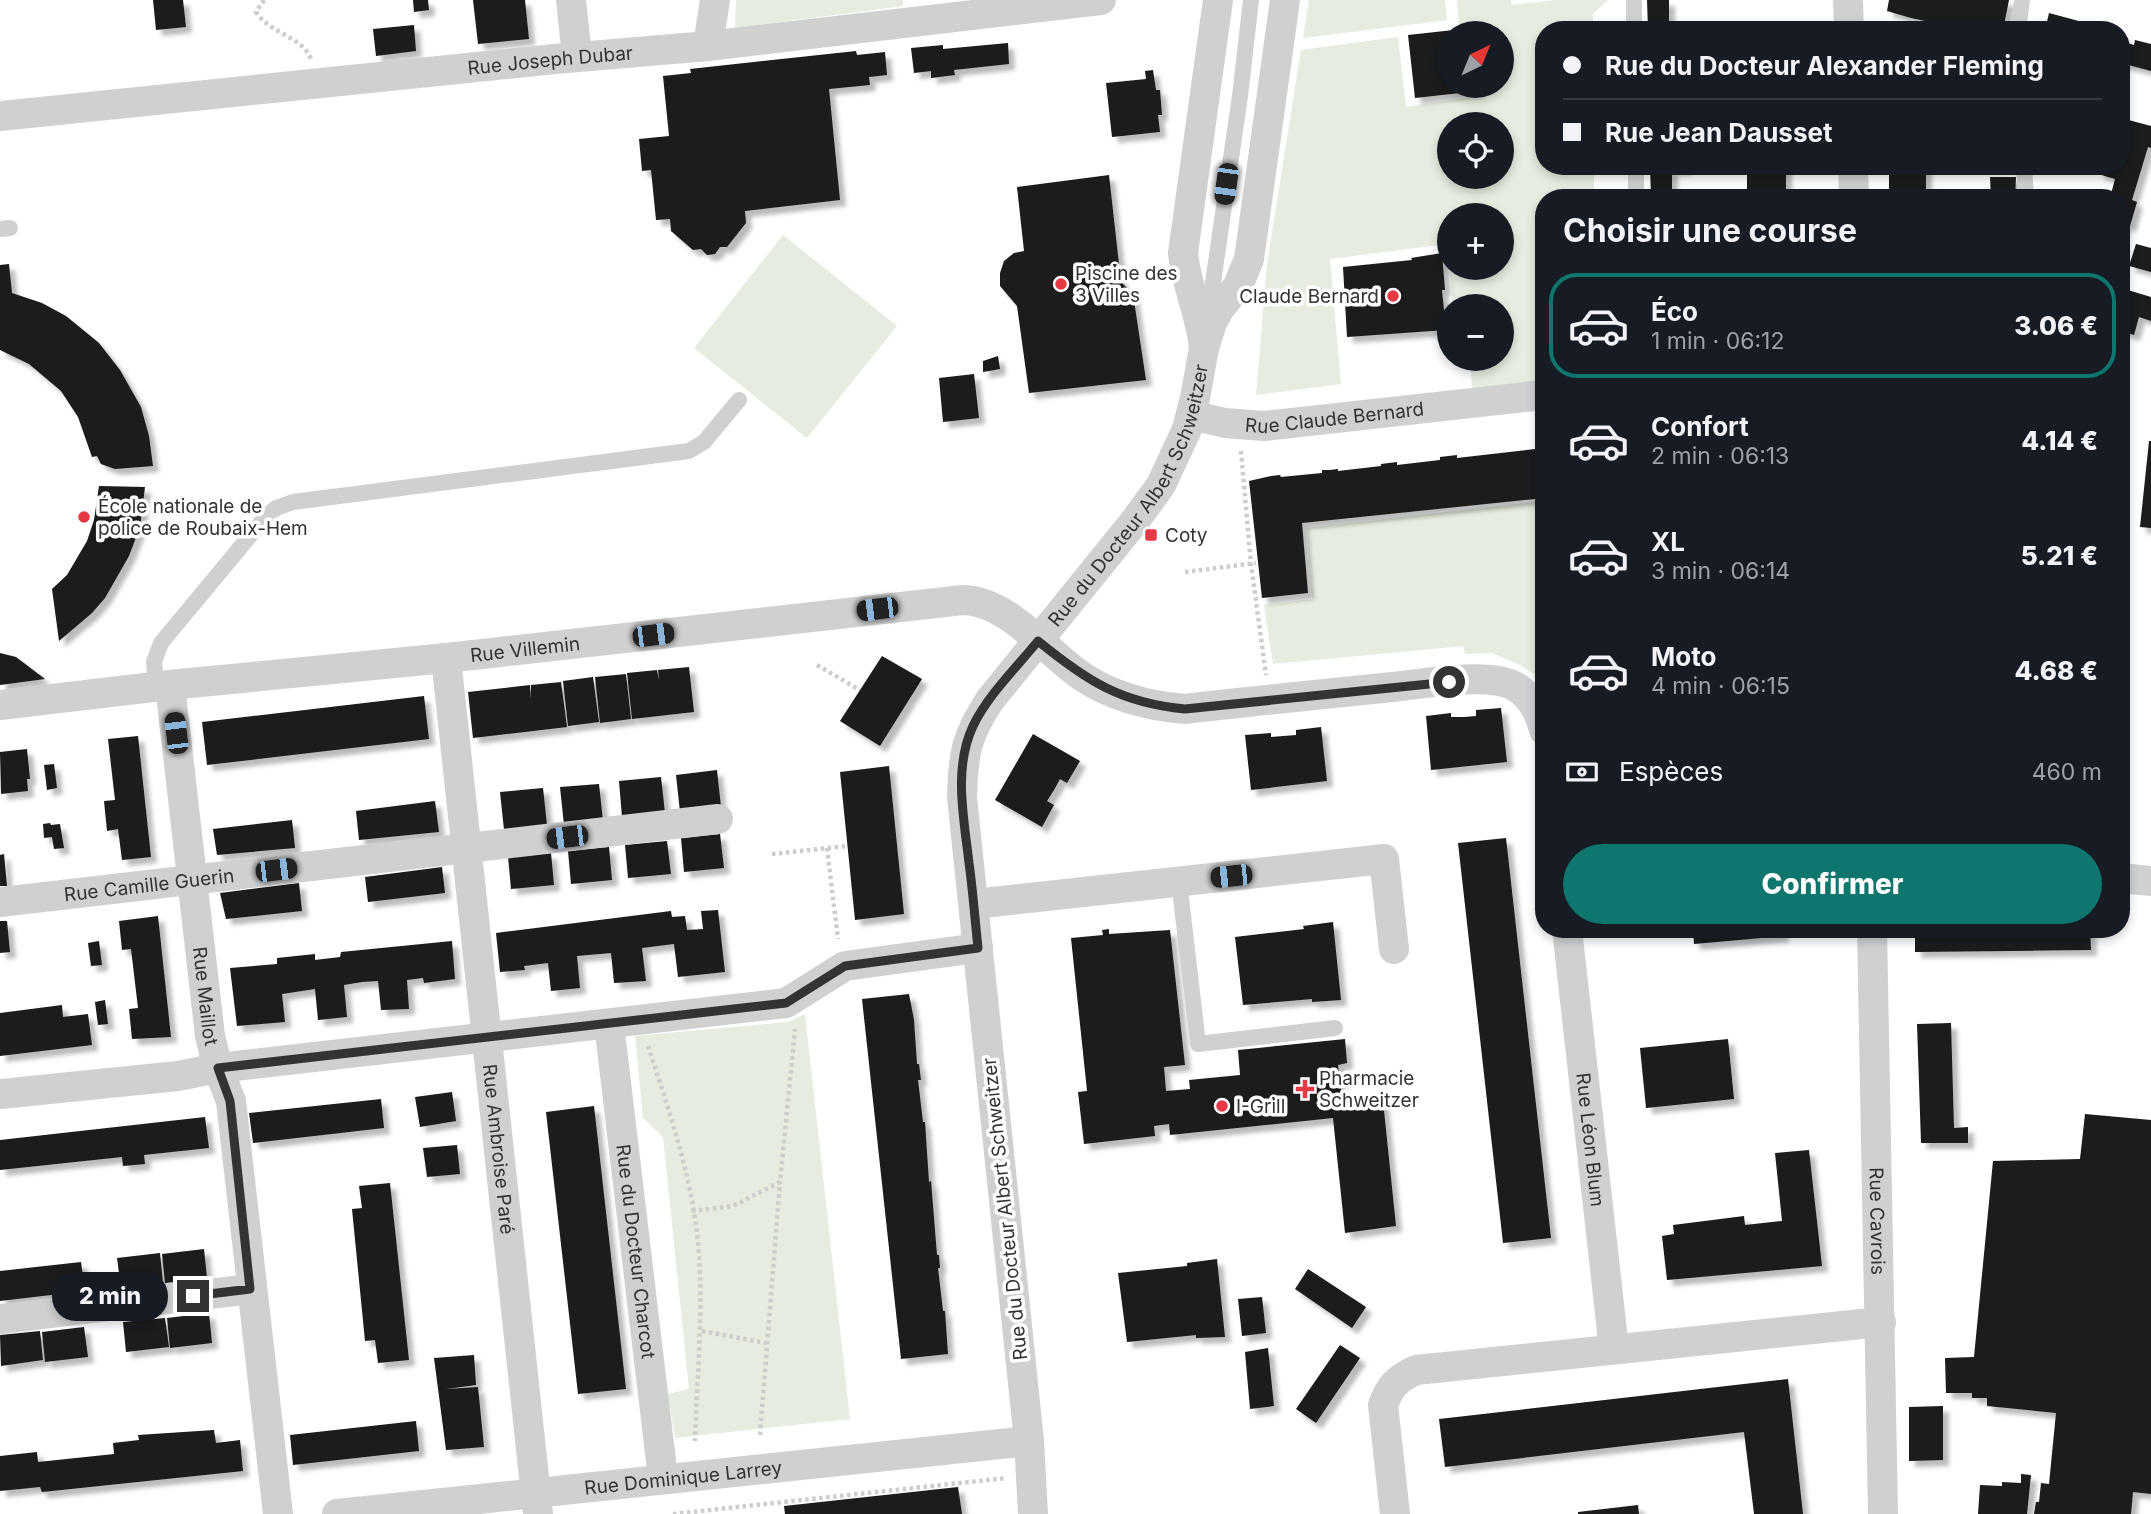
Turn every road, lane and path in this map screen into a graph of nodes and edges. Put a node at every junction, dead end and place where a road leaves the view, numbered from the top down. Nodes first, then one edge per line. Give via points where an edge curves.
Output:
1 (264, 0) edge
2 (571, 0) edge
3 (716, 0) edge
4 (1101, 0) edge
5 (1218, 0) edge
6 (1251, 0) edge
7 (1285, 0) edge
8 (1633, 0) edge
9 (1848, 0) edge
10 (2022, 0) edge
11 (1634, 21) edge
12 (1849, 21) edge
13 (2019, 21) edge
14 (708, 47) junction
15 (577, 57) junction
16 (315, 84) junction
17 (0, 116) edge
18 (1204, 348) junction
19 (1535, 396) edge
20 (739, 400) dead end
21 (1191, 415) junction
22 (1240, 425) junction
23 (1253, 563) junction
24 (1185, 572) dead end
25 (1038, 641) junction
26 (446, 658) junction
27 (817, 665) dead end
28 (163, 686) junction
29 (858, 689) dead end
30 (1269, 700) junction
31 (0, 705) edge
32 (1535, 708) edge
33 (718, 819) dead end
34 (847, 846) dead end
35 (827, 848) junction
36 (466, 849) junction
37 (772, 854) dead end
38 (194, 880) junction
39 (1179, 881) junction
40 (0, 902) edge
41 (974, 904) junction
42 (1568, 938) edge
43 (1872, 938) edge
44 (978, 948) junction
45 (1394, 949) dead end
46 (841, 968) junction
47 (786, 1003) junction
48 (1335, 1028) dead end
49 (610, 1033) junction
50 (487, 1038) junction
51 (218, 1068) junction
52 (0, 1094) edge
53 (780, 1182) junction
54 (692, 1211) junction
55 (250, 1289) junction
56 (0, 1319) edge
57 (1881, 1322) junction
58 (702, 1331) dead end
59 (766, 1343) junction
60 (1614, 1349) junction
61 (760, 1435) dead end
62 (695, 1441) dead end
63 (1029, 1441) junction
64 (663, 1478) junction
65 (1008, 1490) dead end
66 (537, 1503) edge
67 (278, 1514) edge
68 (337, 1514) edge
69 (673, 1514) edge
70 (1033, 1514) edge
71 (1395, 1514) edge
72 (1883, 1514) edge

1 - 16 path via 256,12 263,23 310,55
2 - 15 street
3 - 14 street
4 - 14 street, Rue Joseph Dubar
5 - 18 street via 1183,253
6 - 18 lane
7 - 18 street via 1249,259 1238,286 1212,323
8 - 11 lane
9 - 12 street
10 - 13 lane
14 - 15 street, Rue Joseph Dubar
15 - 16 street, Rue Joseph Dubar
16 - 17 street, Rue Joseph Dubar
18 - 21 street, Rue du Docteur Albert Schweitzer
19 - 22 street, Rue Claude Bernard
20 - 28 lane via 710,436 689,451 293,502 276,508 161,643 154,662
21 - 22 street, Rue Claude Bernard
21 - 25 street, Rue du Docteur Albert Schweitzer via 1153,498
22 - 23 path
23 - 24 path
23 - 30 path
25 - 26 street, Rue Villemin via 992,607 963,600
25 - 30 street, Rue Villemin via 1103,688 1162,707
25 - 41 street, Rue du Docteur Albert Schweitzer via 990,700 966,745 962,797
26 - 28 street, Rue Villemin
26 - 36 street, Rue Ambroise Paré
27 - 29 path
28 - 31 street, Rue Villemin
28 - 38 street, Rue Maillot
30 - 32 street, Rue Villemin via 1488,680 1510,684 1529,697
33 - 36 street, Rue Camille Guerin
34 - 35 path
35 - 37 path
35 - 46 path
36 - 38 street, Rue Camille Guerin
36 - 50 street, Rue Ambroise Paré
38 - 40 street, Rue Camille Guerin
38 - 51 street, Rue Maillot via 210,1036
39 - 41 street
39 - 45 street via 1384,859
39 - 48 lane via 1198,1044
41 - 44 street, Rue du Docteur Albert Schweitzer
42 - 60 street, Rue Léon Blum
43 - 57 street, Rue Cavrois
44 - 46 street
44 - 63 street, Rue du Docteur Albert Schweitzer
46 - 47 street
47 - 49 street
47 - 53 path via 797,1017
49 - 50 street
49 - 54 path via 645,1038 681,1145
49 - 64 street, Rue du Docteur Charcot
50 - 51 street
50 - 66 street, Rue Ambroise Paré
51 - 52 street
51 - 55 street, Rue Maillot via 230,1101
53 - 54 path via 733,1206
53 - 59 path
54 - 62 path via 701,1299
55 - 56 street
55 - 67 street, Rue Maillot
57 - 60 street
57 - 72 street, Rue Cavrois
58 - 59 path
59 - 61 path
60 - 71 street via 1466,1363 1399,1377 1383,1405
63 - 64 street, Rue Dominique Larrey
63 - 70 street, Rue du Docteur Albert Schweitzer
64 - 66 street, Rue Dominique Larrey
65 - 69 path via 1007,1478
66 - 68 street, Rue Dominique Larrey

